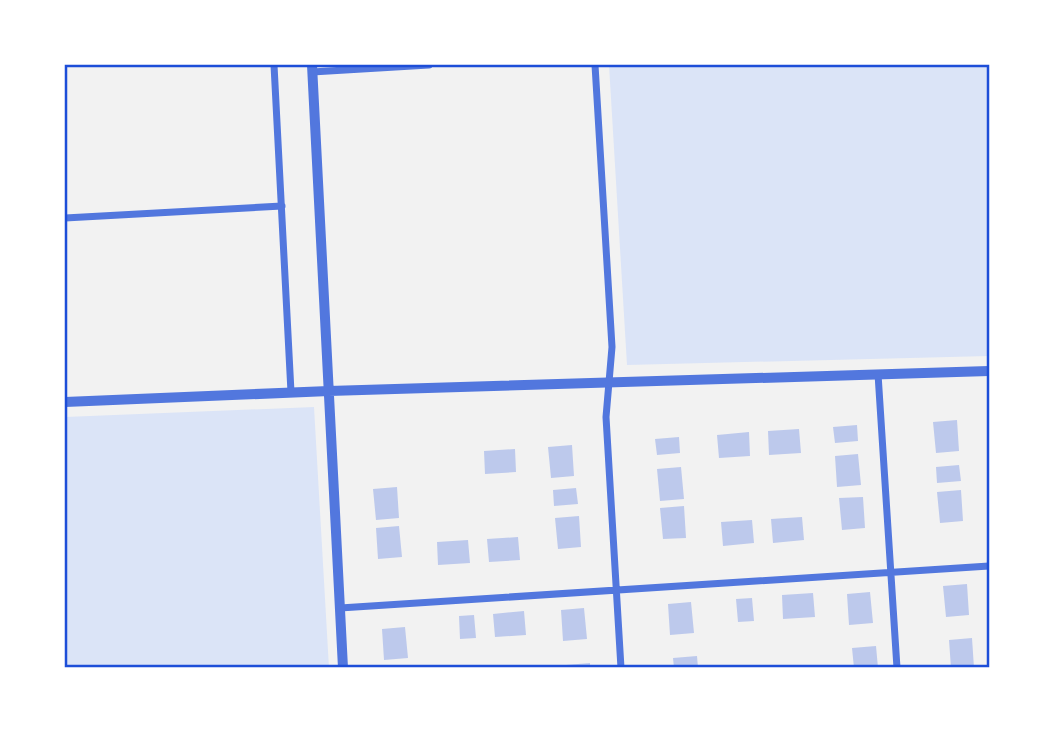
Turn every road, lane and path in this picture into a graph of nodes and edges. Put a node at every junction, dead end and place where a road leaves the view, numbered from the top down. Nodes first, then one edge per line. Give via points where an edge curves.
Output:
1 (275, 65) edge
2 (429, 65) edge
3 (595, 65) edge
4 (312, 69) edge
5 (282, 205) junction
6 (65, 218) edge
7 (989, 371) edge
8 (878, 374) junction
9 (609, 382) junction
10 (329, 391) junction
11 (291, 392) junction
12 (65, 402) edge
13 (989, 566) edge
14 (891, 572) junction
15 (617, 590) junction
16 (340, 608) junction
17 (343, 668) edge
18 (621, 668) edge
19 (897, 668) edge

1 - 5 street
2 - 4 street
3 - 9 street via 612,348
4 - 10 street
5 - 6 street
5 - 11 street
7 - 8 street
8 - 9 street
8 - 14 street
9 - 10 street
9 - 15 street via 606,417
10 - 11 street
10 - 16 street
11 - 12 street
13 - 14 street
14 - 15 street
14 - 19 street
15 - 16 street
15 - 18 street
16 - 17 street

